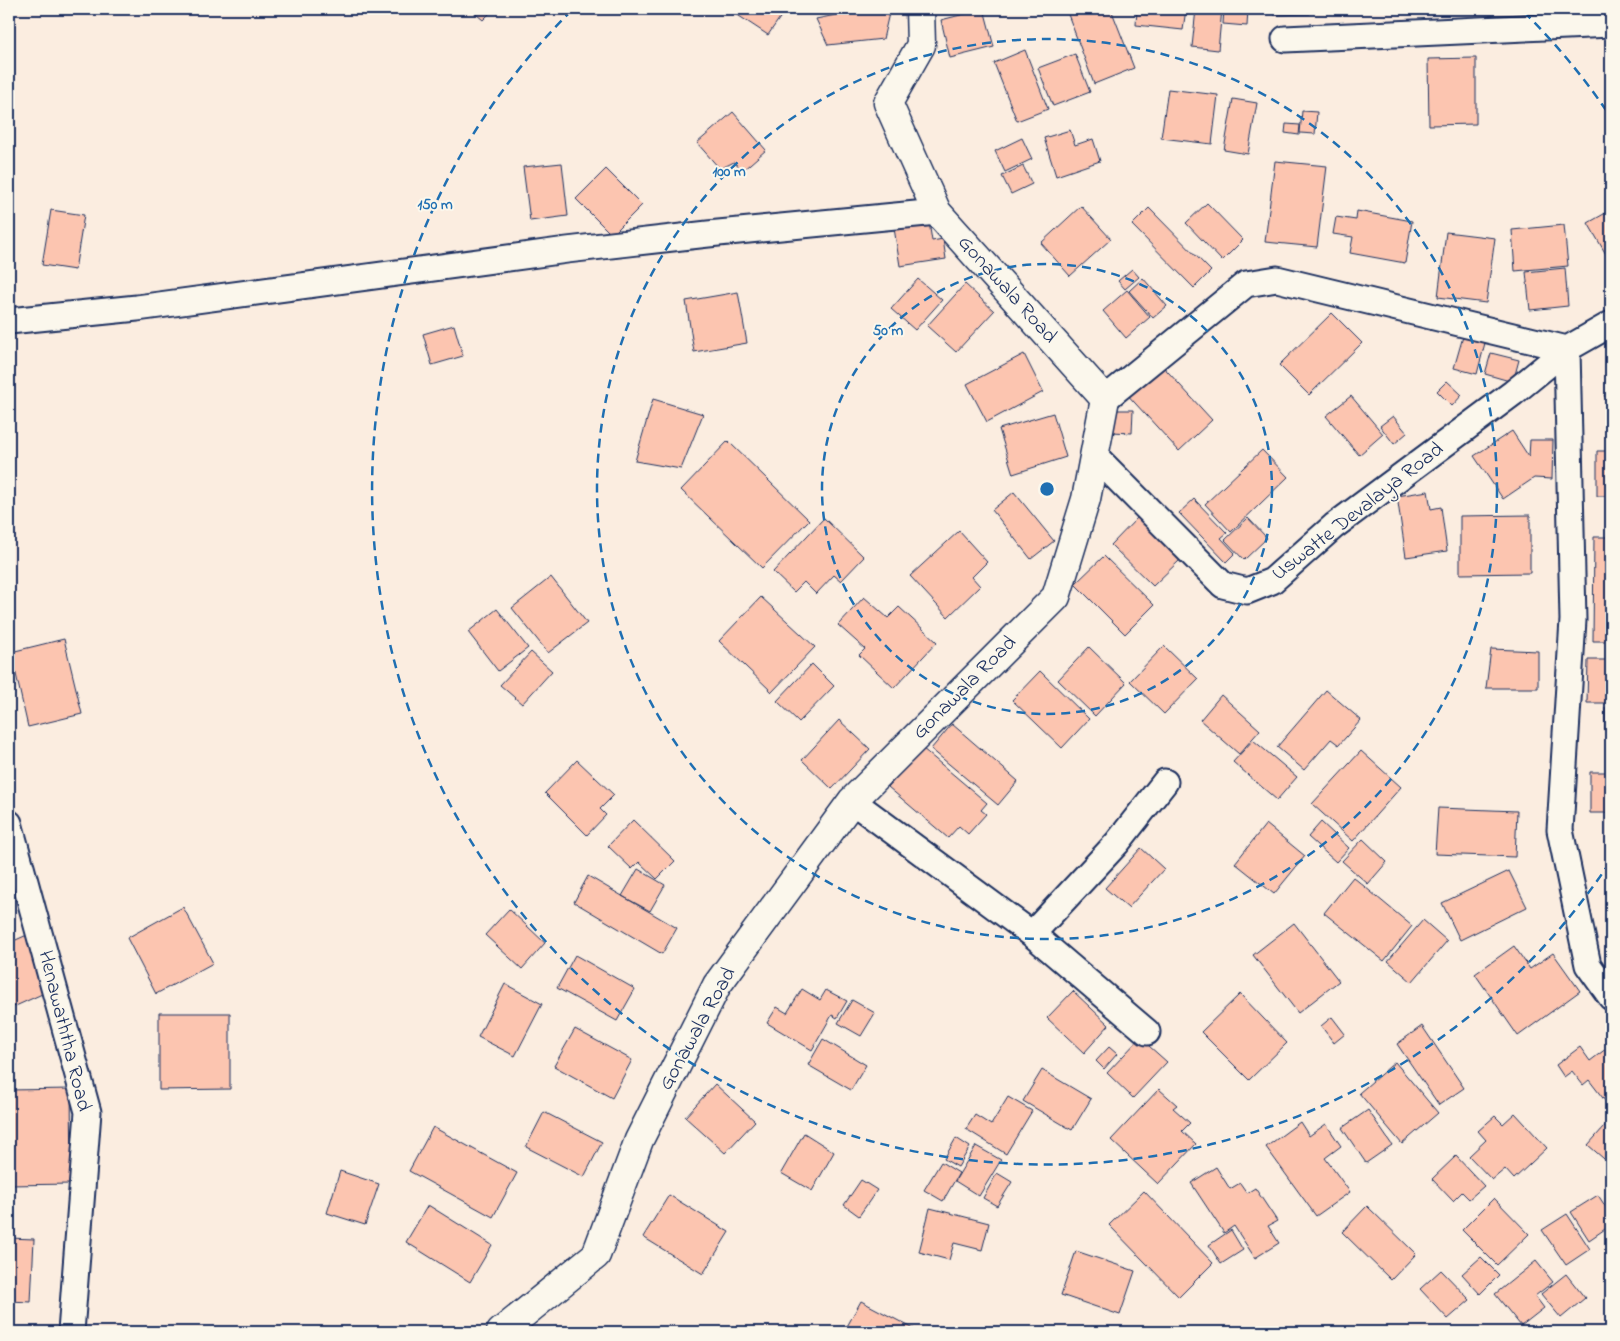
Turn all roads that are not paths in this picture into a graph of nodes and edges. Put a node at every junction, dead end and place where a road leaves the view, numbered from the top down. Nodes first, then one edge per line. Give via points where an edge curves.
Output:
1 (920, 9) edge
2 (1611, 24) edge
3 (1284, 39) dead end
4 (937, 212) junction
5 (9, 320) edge
6 (1611, 324) edge
7 (1567, 349) junction
8 (1104, 399) junction
9 (1094, 455) junction
10 (1165, 782) dead end
11 (852, 801) junction
12 (9, 824) edge
13 (1032, 934) junction
14 (1611, 996) edge
15 (1147, 1032) dead end
16 (71, 1332) edge
17 (501, 1332) edge

1 - 4 street, Gonawala Road via 921,45 888,103
2 - 3 street
4 - 5 street via 567,250 137,308
4 - 8 street, Gonawala Road
6 - 7 street, Uswatte Devalaya Road
7 - 8 street via 1277,279 1246,284
7 - 9 street, Uswatte Devalaya Road via 1514,393 1334,526 1272,581 1246,591 1222,585
7 - 14 street via 1574,620 1560,830 1588,964
8 - 9 street, Gonawala Road
9 - 11 street, Gonawala Road via 1086,499 1056,597
10 - 13 street via 1117,843
11 - 13 street
11 - 17 street, Gonawala Road via 717,985 639,1140 596,1256
12 - 16 street, Henawaththa Road via 88,1112
13 - 15 street

